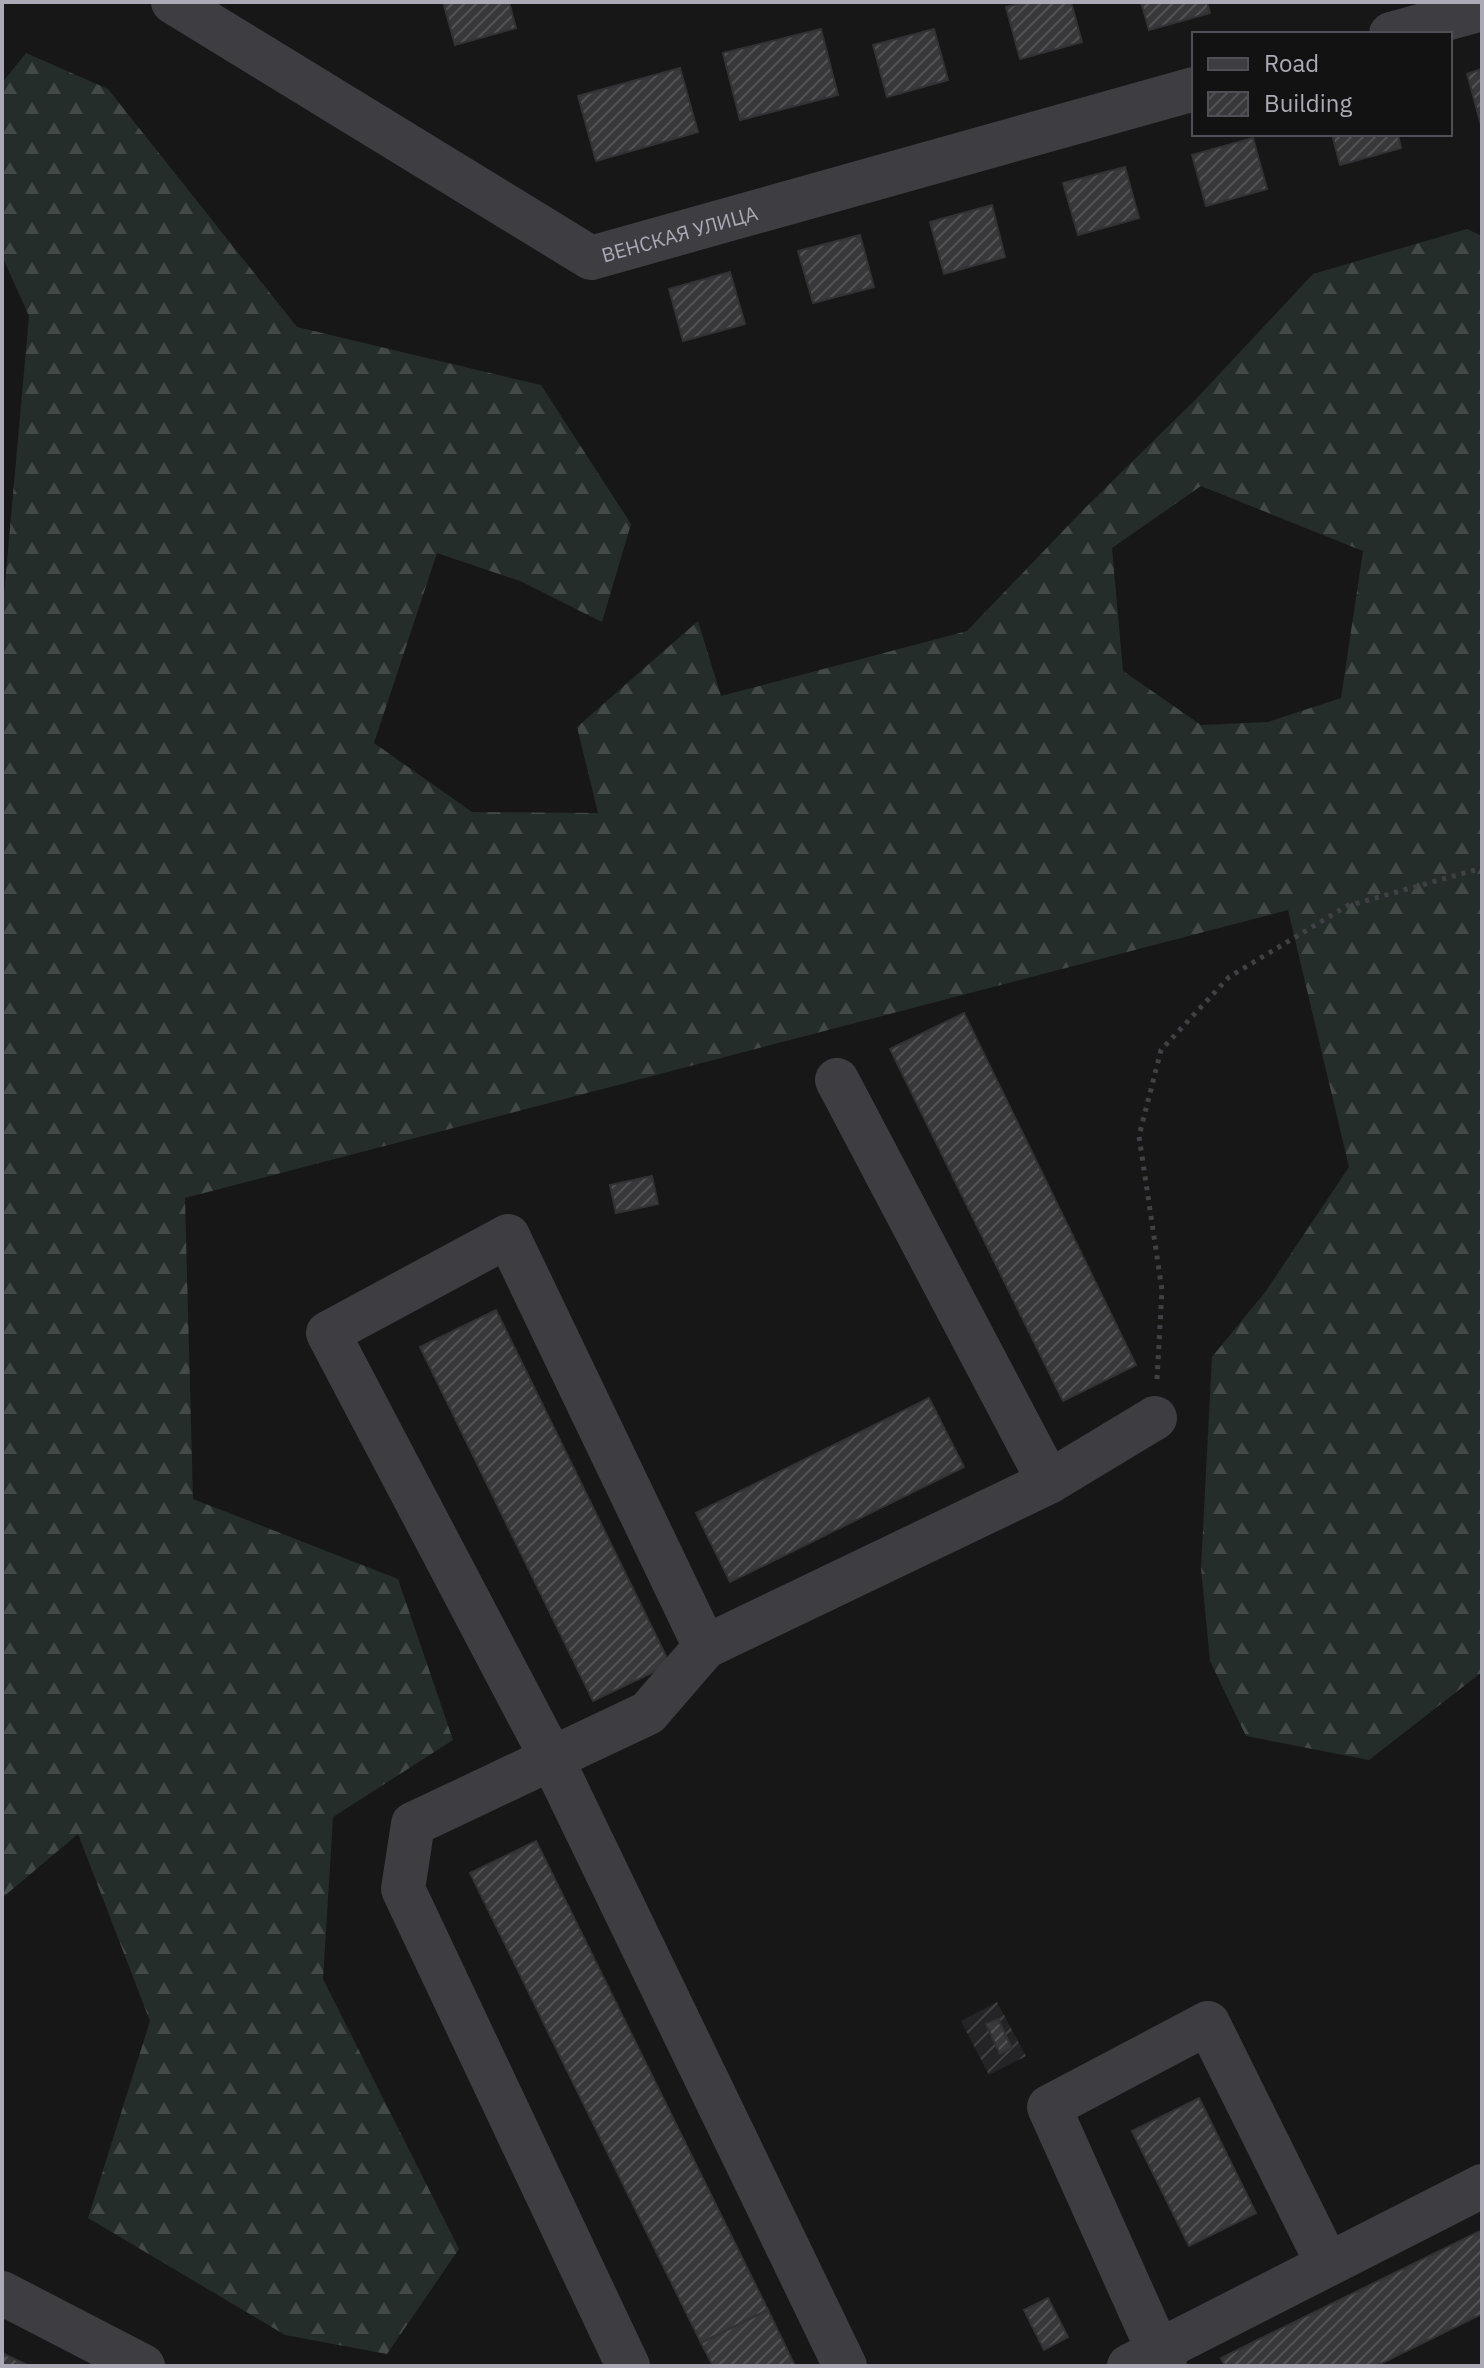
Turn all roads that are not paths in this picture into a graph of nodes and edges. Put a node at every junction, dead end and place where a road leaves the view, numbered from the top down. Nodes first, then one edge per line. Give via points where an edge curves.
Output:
1 (173, 2) edge
2 (1482, 9) edge
3 (1398, 32) edge
4 (1192, 90) edge
5 (837, 1080) dead end
6 (1155, 1418) road end
7 (1049, 1482) junction
8 (705, 1647) junction
9 (552, 1759) junction
10 (1482, 2186) edge
11 (1327, 2263) junction
12 (2, 2293) edge
13 (1151, 2361) edge
14 (143, 2366) edge
15 (628, 2366) edge
16 (845, 2366) edge

1 - 4 street, ВЕНСКАЯ УЛИЦА via 591,258
2 - 3 street
5 - 7 street
6 - 7 street
7 - 8 street
8 - 9 street via 648,1713
8 - 9 street via 508,1236 328,1333
9 - 15 street via 413,1824 403,1889
9 - 16 street
10 - 11 street
11 - 13 street
11 - 13 street via 1208,2023 1049,2107
12 - 14 street

